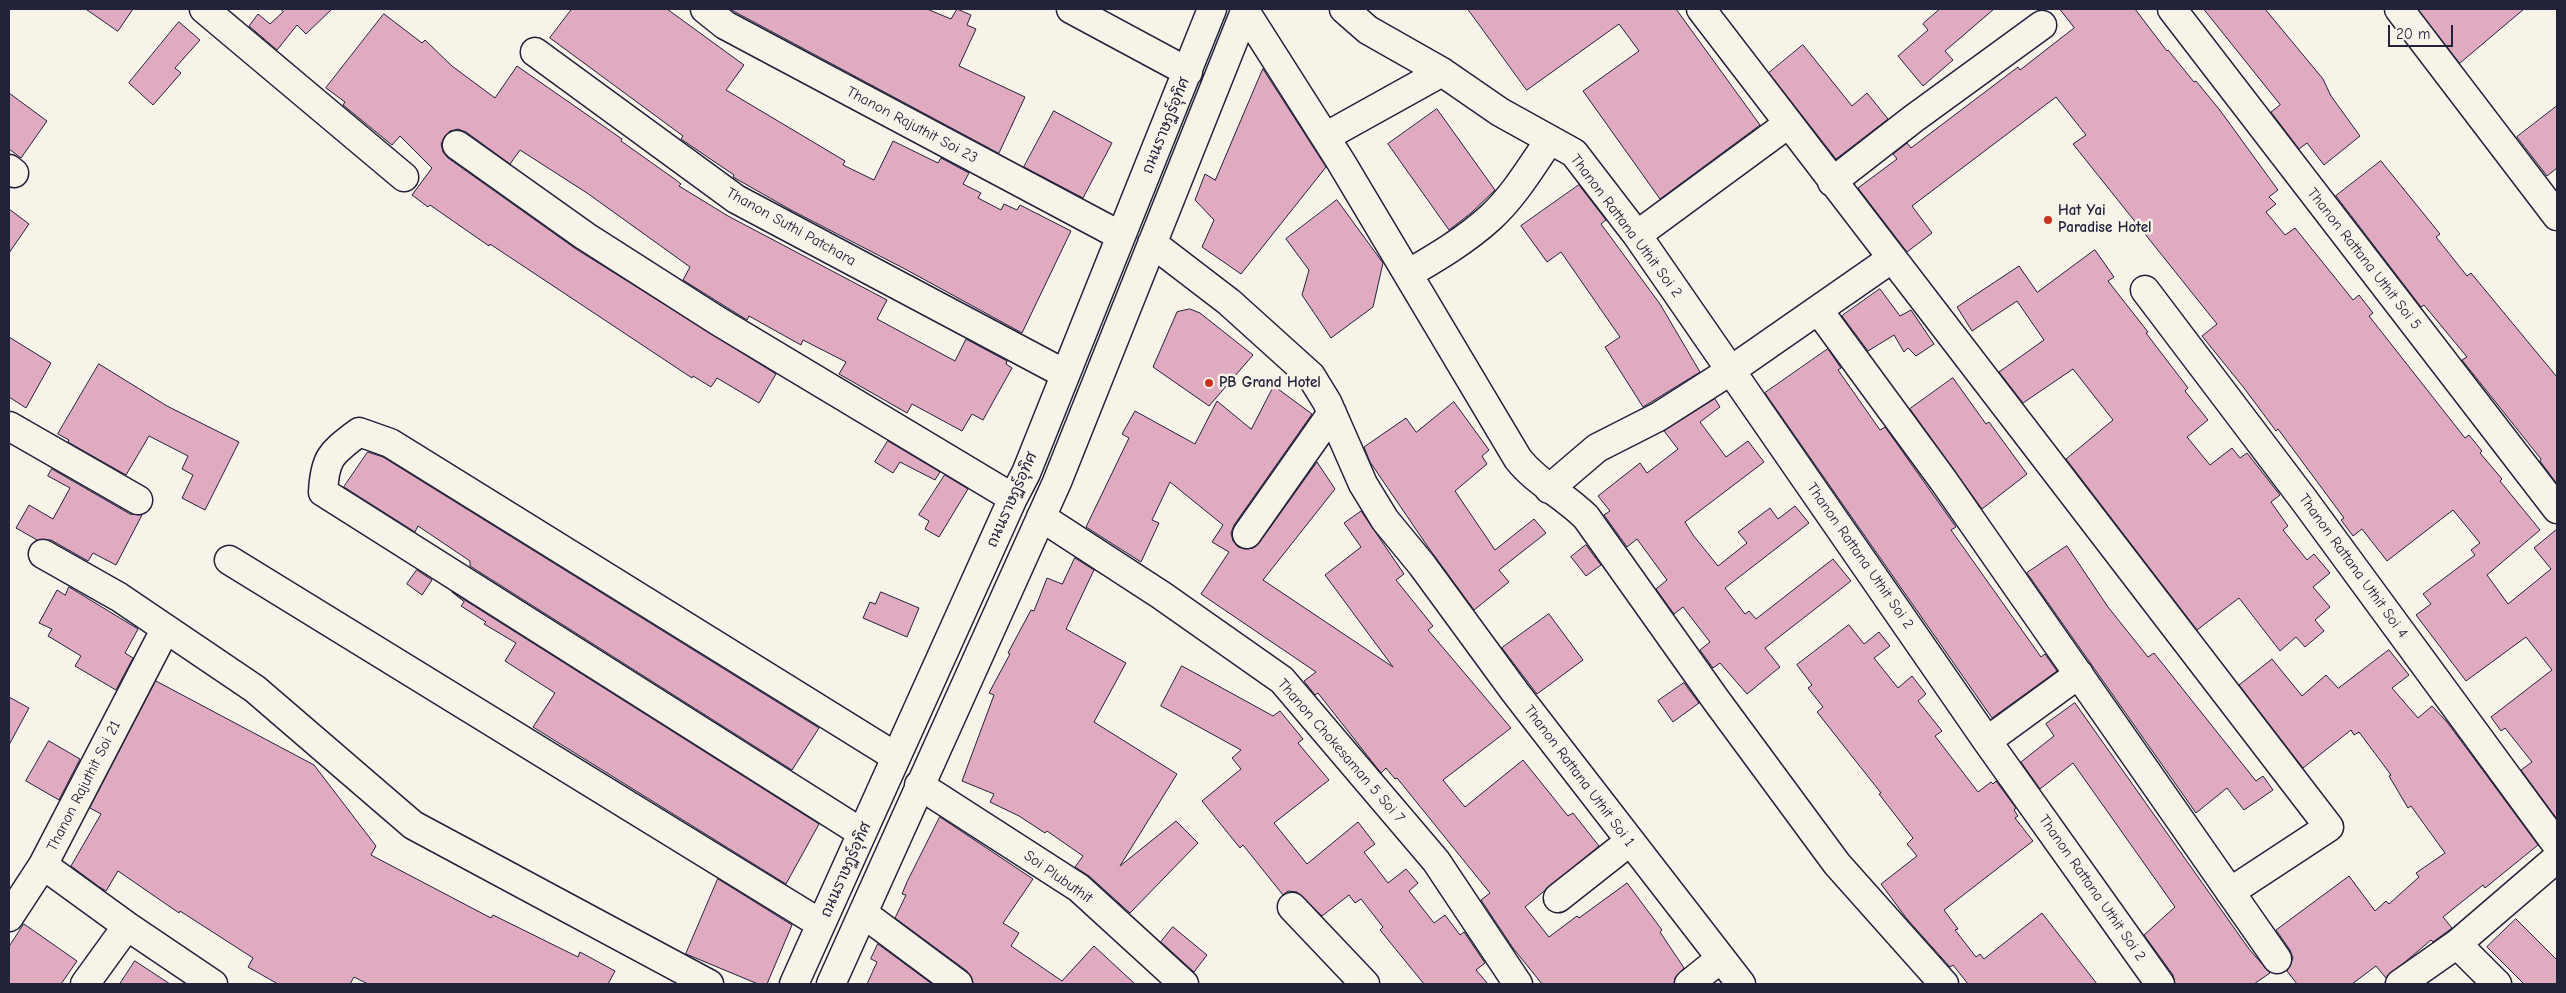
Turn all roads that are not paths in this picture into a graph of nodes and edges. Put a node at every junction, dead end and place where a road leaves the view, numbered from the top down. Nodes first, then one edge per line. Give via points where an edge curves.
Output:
1 (204, 9) edge
2 (705, 9) edge
3 (1071, 9) edge
4 (1212, 9) edge
5 (1344, 9) edge
6 (1701, 9) edge
7 (2172, 9) edge
8 (2399, 9) edge
9 (1245, 10) edge
10 (2042, 25) dead end
11 (535, 52) dead end
12 (1188, 72) junction
13 (1442, 72) junction
14 (1788, 124) junction
15 (1326, 137) junction
16 (1549, 141) junction
17 (457, 145) dead end
18 (404, 177) dead end
19 (1832, 182) junction
20 (2557, 216) edge
21 (1637, 235) junction
22 (1121, 236) junction
23 (1152, 243) junction
24 (1891, 259) junction
25 (1408, 274) junction
26 (2145, 290) dead end
27 (1819, 311) junction
28 (1730, 371) junction
29 (1065, 374) junction
30 (1332, 413) junction
31 (9, 426) edge
32 (1549, 489) junction
33 (1012, 498) junction
34 (138, 500) dead end
35 (2557, 509) edge
36 (1041, 517) junction
37 (1247, 534) dead end
38 (43, 554) dead end
39 (229, 560) dead end
40 (165, 630) junction
41 (948, 643) junction
42 (979, 655) junction
43 (2079, 674) junction
44 (1987, 741) junction
45 (896, 757) junction
46 (919, 785) junction
47 (862, 834) junction
48 (1629, 842) junction
49 (2557, 845) edge
50 (2557, 858) edge
51 (43, 865) junction
52 (2230, 892) junction
53 (1558, 898) dead end
54 (1292, 907) dead end
55 (864, 914) junction
56 (9, 917) edge
57 (821, 924) junction
58 (127, 926) junction
59 (2457, 944) junction
60 (1720, 959) junction
61 (2277, 959) dead end
62 (85, 984) edge
63 (213, 984) edge
64 (709, 984) edge
65 (794, 984) edge
66 (831, 984) edge
67 (958, 984) edge
68 (1184, 984) edge
69 (1365, 984) edge
70 (1518, 984) edge
71 (1689, 984) edge
72 (1741, 984) edge
73 (1944, 984) edge
74 (2160, 984) edge
75 (2400, 984) edge
76 (2497, 984) edge

1 - 18 street
2 - 22 street, Thanon Rajuthit Soi 23 via 725,25
3 - 12 street
4 - 12 street, ถนนราษฏร์อุทิศ
5 - 13 street, Thanon Rattana Uthit Soi 2 via 1368,30
6 - 14 street
7 - 35 street, Thanon Rattana Uthit Soi 5
8 - 20 street
9 - 15 street
9 - 23 street, ถนนราษฏร์อุทิศ
10 - 19 street
11 - 29 street, Thanon Suthi Patchara via 736,199
12 - 22 street, ถนนราษฏร์อุทิศ
13 - 15 street
13 - 16 street, Thanon Rattana Uthit Soi 2
14 - 19 street
14 - 21 street
15 - 25 street
16 - 21 street, Thanon Rattana Uthit Soi 2 via 1574,153
16 - 25 street via 1490,218 1452,247
17 - 33 street via 586,236 718,321
19 - 24 street
21 - 28 street, Thanon Rattana Uthit Soi 2
22 - 29 street, ถนนราษฏร์อุทิศ
23 - 30 street, Thanon Rattana Uthit Soi 1 via 1229,302 1311,376
23 - 36 street, ถนนราษฏร์อุทิศ via 1058,482
24 - 27 street
24 - 52 street via 2329,827
25 - 32 street via 1518,459
26 - 49 street, Thanon Rattana Uthit Soi 4
27 - 28 street
27 - 43 street
28 - 32 street via 1658,417 1597,448
28 - 44 street, Thanon Rattana Uthit Soi 2
29 - 33 street, ถนนราษฏร์อุทิศ via 1026,473
30 - 37 street
30 - 48 street, Thanon Rattana Uthit Soi 1 via 1363,484 1385,520
31 - 34 street
32 - 73 street via 1560,493 1586,516 1837,864
33 - 41 street, ถนนราษฏร์อุทิศ
36 - 42 street, ถนนราษฏร์อุทิศ
36 - 70 street, Thanon Chokesaman 5 Soi 7 via 1161,595 1282,680 1436,861
38 - 40 street via 119,597
39 - 57 street
40 - 51 street, Thanon Rajuthit Soi 21
40 - 64 street via 255,690 413,825
41 - 42 street
41 - 45 street, ถนนราษฏร์อุทิศ
42 - 46 street, ถนนราษฏร์อุทิศ
43 - 44 street
43 - 52 street
44 - 74 street, Thanon Rattana Uthit Soi 2
45 - 47 street, ถนนราษฏร์อุทิศ
45 - 47 street via 390,443 359,432 333,452 324,474 323,492
46 - 55 street, ถนนราษฏร์อุทิศ
46 - 68 street, Soi Plubuthit via 1079,888
47 - 57 street, ถนนราษฏร์อุทิศ
48 - 53 street
48 - 60 street, Thanon Rattana Uthit Soi 1
50 - 59 street
51 - 56 street
51 - 58 street, Thanon Rajuthit Soi 21
52 - 61 street
54 - 69 street
55 - 66 street, ถนนราษฏร์อุทิศ
55 - 67 street
57 - 65 street, ถนนราษฏร์อุทิศ
58 - 62 street
58 - 63 street, Thanon Rajuthit Soi 21
59 - 75 street
59 - 76 street
60 - 71 street
60 - 72 street, Thanon Rattana Uthit Soi 1

